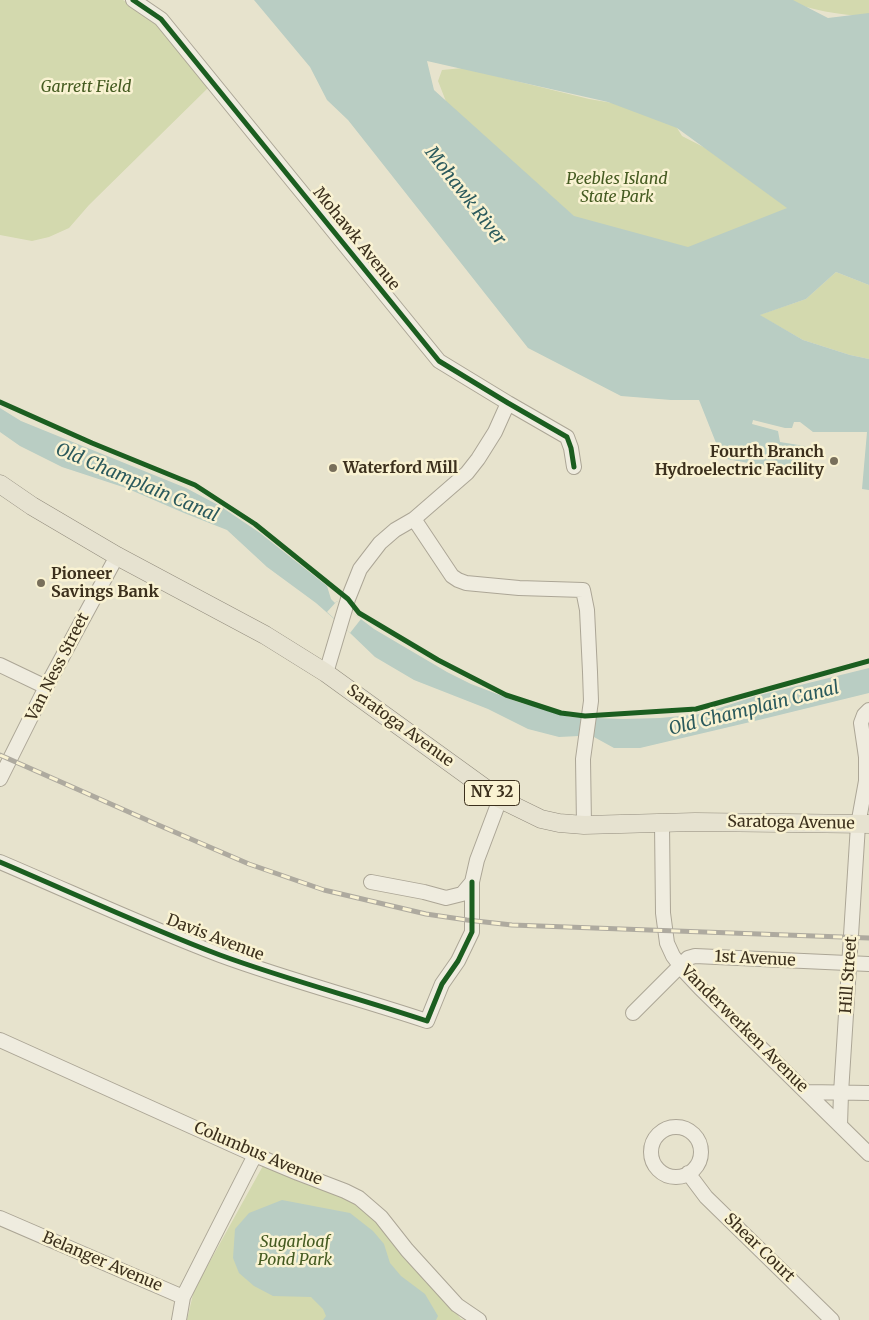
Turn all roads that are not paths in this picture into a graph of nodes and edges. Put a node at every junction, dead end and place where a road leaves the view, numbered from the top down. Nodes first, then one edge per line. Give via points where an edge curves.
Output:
1 (133, 0) edge
2 (508, 403) junction
3 (574, 467) dead end
4 (0, 484) edge
5 (414, 519) junction
6 (117, 556) junction
7 (0, 665) edge
8 (326, 673) junction
9 (46, 687) junction
10 (869, 710) edge
11 (0, 778) edge
12 (500, 799) junction
13 (662, 824) junction
14 (864, 824) edge
15 (584, 825) junction
16 (0, 862) edge
17 (371, 882) dead end
18 (472, 882) junction
19 (850, 964) junction
20 (869, 964) edge
21 (680, 966) junction
22 (633, 1013) dead end
23 (0, 1040) edge
24 (806, 1092) junction
25 (841, 1092) junction
26 (869, 1093) edge
27 (840, 1125) junction
28 (869, 1154) edge
29 (255, 1155) junction
30 (688, 1173) dead end
31 (0, 1218) edge
32 (183, 1297) junction
33 (179, 1320) edge
34 (479, 1320) edge
35 (832, 1320) edge

1 - 2 street, Mohawk Avenue via 161,19 439,361
2 - 3 street, Mohawk Avenue via 567,436
2 - 5 street via 496,432 467,473
4 - 6 main road, Saratoga Avenue / NY 32
5 - 8 street via 380,543 360,568
5 - 15 street via 452,576 458,580 519,588 583,590 590,672 590,711 583,759
6 - 8 main road, Saratoga Avenue / NY 32 via 265,635
6 - 9 street, Van Ness Street
7 - 9 street
8 - 12 main road, Saratoga Avenue / NY 32
9 - 11 street, Van Ness Street
10 - 14 street, Hill Street via 861,723 866,757
12 - 15 main road, Saratoga Avenue / NY 32 via 541,820
12 - 18 street
13 - 14 main road, Saratoga Avenue / NY 32
13 - 15 main road, Saratoga Avenue / NY 32
13 - 21 street, Vanderwerken Avenue via 665,930 667,943
14 - 19 street, Hill Street
16 - 18 street, Davis Avenue via 221,955 295,981 427,1020 442,984 472,932
17 - 18 street via 446,898 462,894
19 - 20 street, 1st Avenue
19 - 21 street, 1st Avenue via 696,956 688,958
19 - 25 street, Hill Street
21 - 22 street, 1st Avenue
21 - 24 street, Vanderwerken Avenue
23 - 29 street, Columbus Avenue
24 - 25 street
24 - 27 street, Vanderwerken Avenue
25 - 26 street
25 - 27 street, Hill Street
27 - 28 street, Vanderwerken Avenue
29 - 32 street
29 - 34 street, Columbus Avenue via 359,1198 381,1217 457,1305
30 - 35 street, Shear Court via 706,1197
31 - 32 street, Belanger Avenue
32 - 33 street, Belanger Avenue

